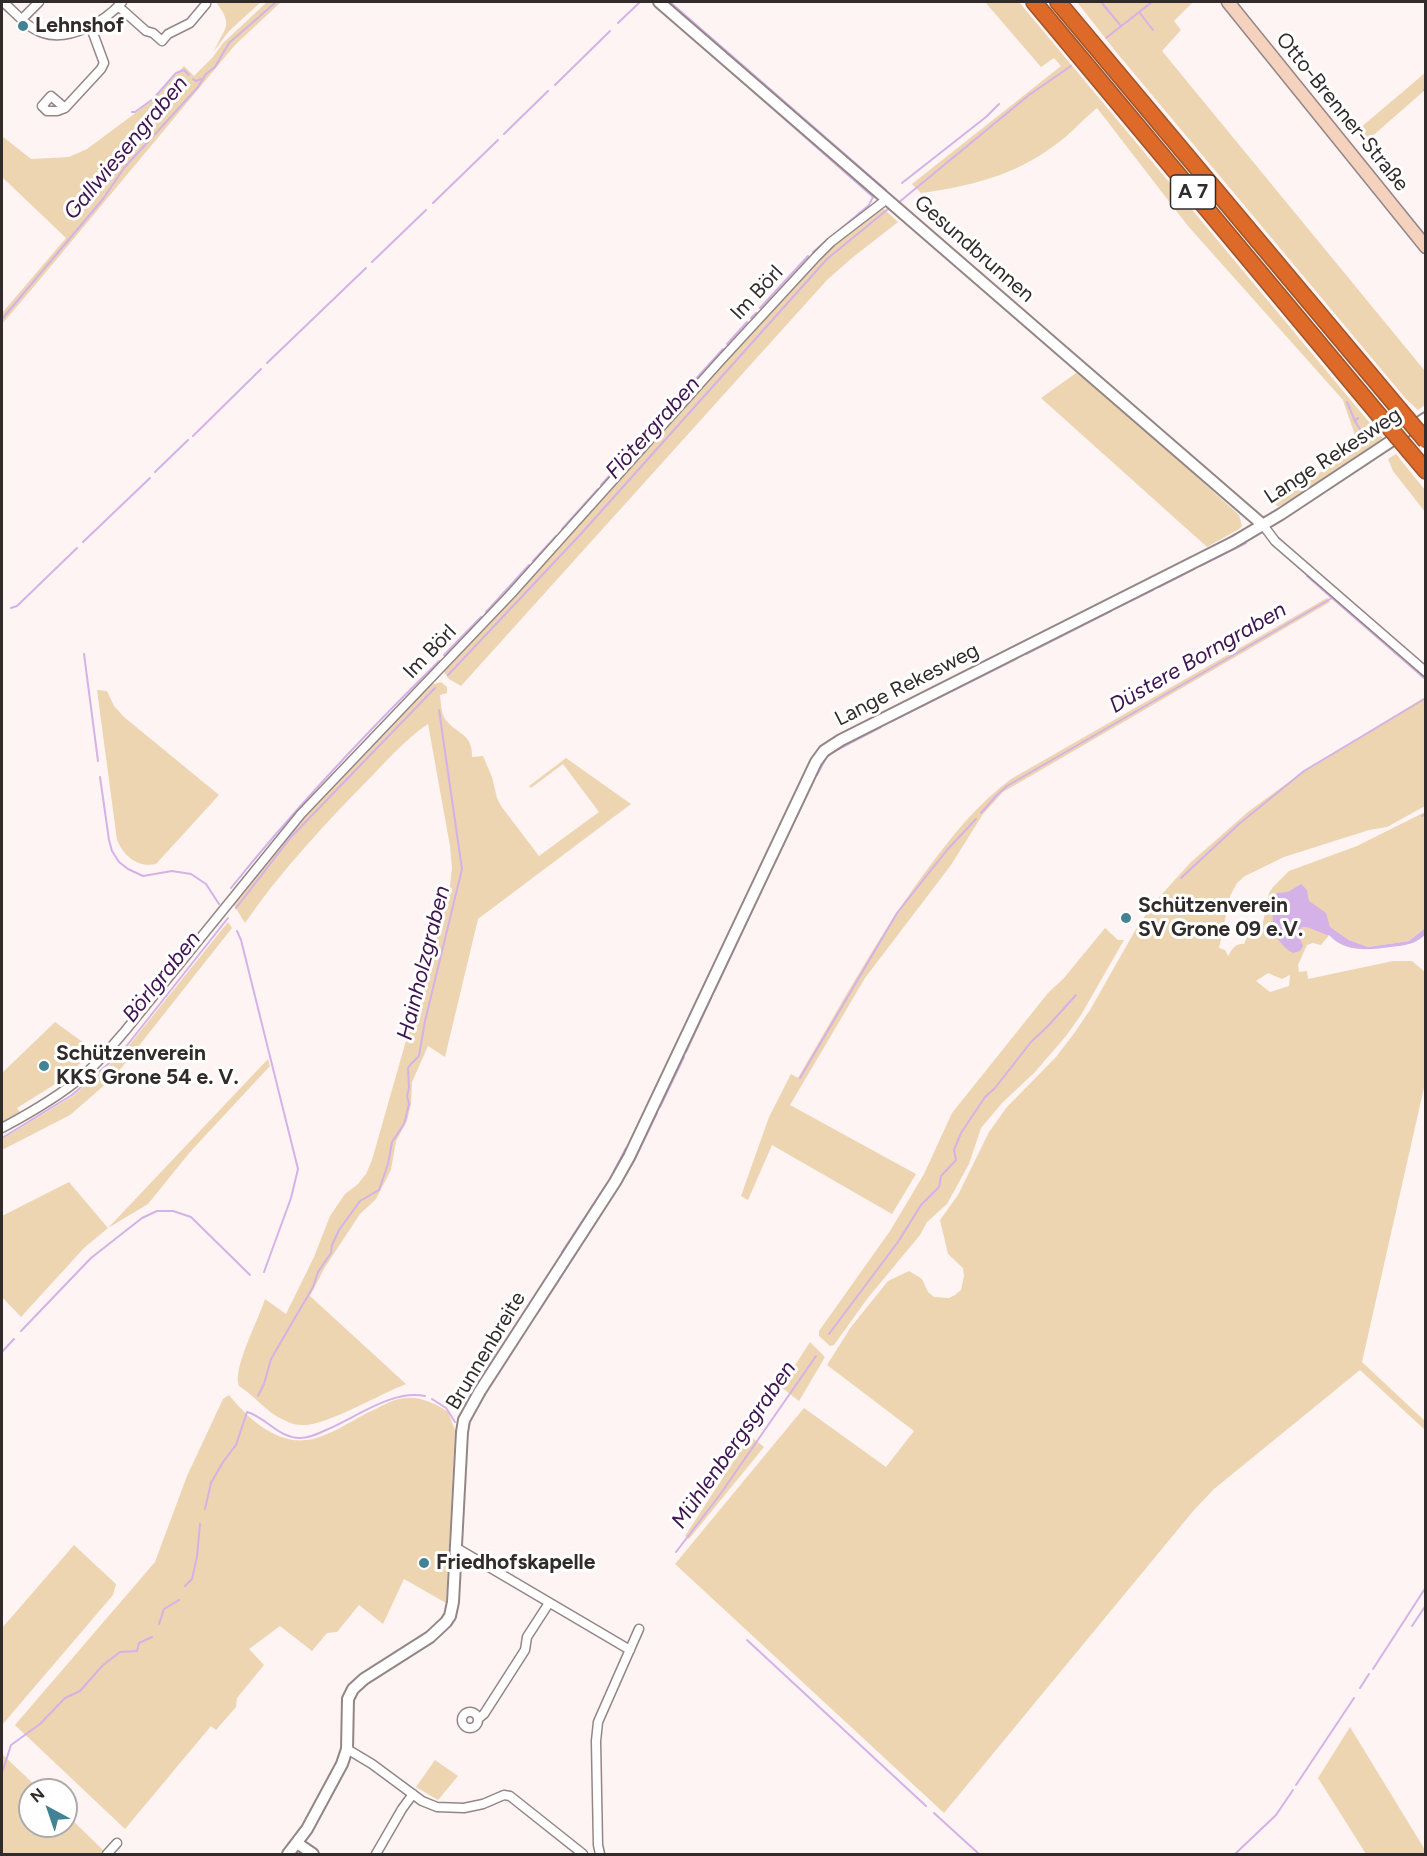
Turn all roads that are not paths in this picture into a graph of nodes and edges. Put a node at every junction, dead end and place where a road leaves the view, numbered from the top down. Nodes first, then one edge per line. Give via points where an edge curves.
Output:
1 (39, 2) edge
2 (659, 2) edge
3 (1034, 2) edge
4 (1058, 2) edge
5 (1228, 2) edge
6 (3, 4) edge
7 (120, 4) edge
8 (206, 4) dead end
9 (22, 20) junction
10 (90, 25) junction
11 (65, 108) dead end
12 (887, 199) junction
13 (1425, 247) edge
14 (1425, 418) edge
15 (1425, 441) edge
16 (1425, 471) edge
17 (1263, 525) junction
18 (1425, 672) edge
19 (2, 1128) edge
20 (615, 1182) joint
21 (455, 1547) junction
22 (549, 1603) junction
23 (639, 1629) dead end
24 (630, 1650) junction
25 (478, 1719) dead end
26 (346, 1749) junction
27 (413, 1794) junction
28 (117, 1843) dead end
29 (297, 1843) junction
30 (107, 1854) edge
31 (288, 1854) edge
32 (313, 1854) edge
33 (376, 1854) edge
34 (583, 1854) edge
35 (600, 1854) edge

1 - 9 street
2 - 12 street, Gesundbrunnen
3 - 16 highway, A 7, bridge
4 - 15 highway, A 7, bridge
5 - 13 main road, Otto-Brenner-Straße
6 - 9 street
7 - 8 street via 162,41 190,23
7 - 10 street
9 - 10 street via 53,35
10 - 11 street via 104,63
12 - 17 street, Gesundbrunnen
12 - 19 street, Im Börl via 816,256 510,595 301,813 99,1061 72,1085
14 - 17 street, Lange Rekesweg
17 - 18 street via 1275,541
17 - 20 street, Lange Rekesweg via 824,751
20 - 21 street, Brunnenbreite via 464,1419
21 - 22 street
21 - 26 street, Brunnenbreite via 450,1616 430,1637 353,1689
22 - 24 street
22 - 25 street via 527,1637 525,1650
23 - 24 street
24 - 35 street via 598,1722
26 - 27 street
26 - 29 street, Brunnenbreite via 339,1772
27 - 33 street
27 - 34 street via 429,1805 454,1809 507,1795
28 - 30 street
29 - 31 street, Brunnenbreite
29 - 32 street

